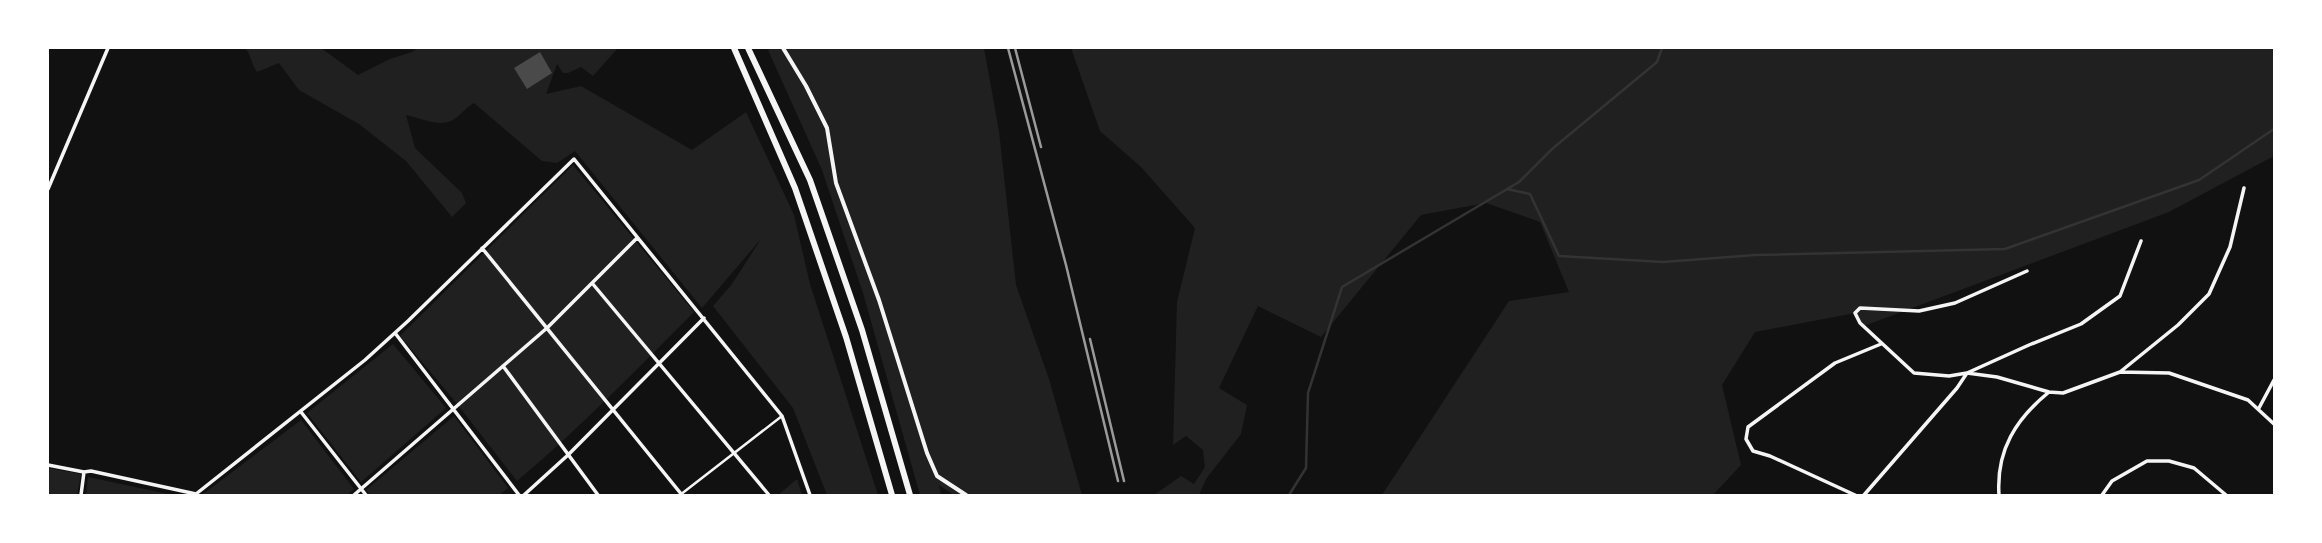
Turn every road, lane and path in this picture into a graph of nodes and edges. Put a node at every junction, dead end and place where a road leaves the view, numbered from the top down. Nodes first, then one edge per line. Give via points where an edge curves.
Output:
1 (108, 48) edge
2 (734, 48) edge
3 (748, 48) edge
4 (783, 48) edge
5 (2244, 188) dead end
6 (48, 189) edge
7 (637, 238) junction
8 (2141, 241) dead end
9 (482, 248) junction
10 (2027, 271) dead end
11 (592, 283) junction
12 (704, 318) junction
13 (547, 328) junction
14 (395, 333) junction
15 (1881, 344) junction
16 (658, 364) junction
17 (503, 366) junction
18 (2120, 372) junction
19 (1967, 373) junction
20 (2274, 380) edge
21 (2049, 392) junction
22 (455, 408) junction
23 (2259, 408) junction
24 (613, 410) junction
25 (301, 412) junction
26 (782, 416) junction
27 (2274, 424) edge
28 (735, 452) junction
29 (568, 454) junction
30 (48, 465) edge
31 (84, 472) junction
32 (361, 489) junction
33 (196, 494) edge
34 (81, 495) edge
35 (354, 495) edge
36 (366, 495) edge
37 (519, 495) edge
38 (524, 495) edge
39 (598, 495) edge
40 (681, 495) edge
41 (769, 495) edge
42 (810, 495) edge
43 (892, 495) edge
44 (910, 495) edge
45 (966, 495) edge
46 (1855, 495) edge
47 (1864, 495) edge
48 (1999, 495) edge
49 (2102, 495) edge
50 (2226, 495) edge

1 - 6 street
2 - 43 highway via 795,188 846,337
3 - 44 highway via 810,180 862,330
4 - 45 street via 827,128 836,183 878,300 927,453 937,476
5 - 18 street via 2230,247 2209,294 2178,325
7 - 9 street via 574,159
7 - 11 street
7 - 12 street
8 - 19 street via 2120,296 2081,324
9 - 13 street
9 - 14 street
10 - 15 street via 1955,303 1919,310 1860,308 1855,313 1860,323
11 - 13 street
11 - 16 street
12 - 16 street
12 - 26 street
13 - 17 street
13 - 24 street
14 - 22 street
14 - 25 street
15 - 19 street via 1914,373 1949,376
15 - 46 street via 1835,363 1748,427 1746,440 1753,451 1770,456
16 - 24 street
16 - 28 street
17 - 22 street
17 - 29 street
18 - 21 street via 2063,393
18 - 23 street via 2169,373 2248,400
19 - 21 street via 1997,377
19 - 47 street via 1957,388
20 - 23 street
21 - 48 street via 2030,407 2015,425 2004,452 1998,484
22 - 32 street
22 - 37 street
23 - 27 street
24 - 29 street
24 - 40 street
25 - 32 street
25 - 33 street
26 - 28 street
26 - 42 street
28 - 40 street
28 - 41 street
29 - 38 street
29 - 39 street
30 - 31 street
31 - 33 street via 91,471
31 - 34 street
32 - 35 street
32 - 36 street
49 - 50 street via 2112,481 2147,461 2169,461 2194,468

